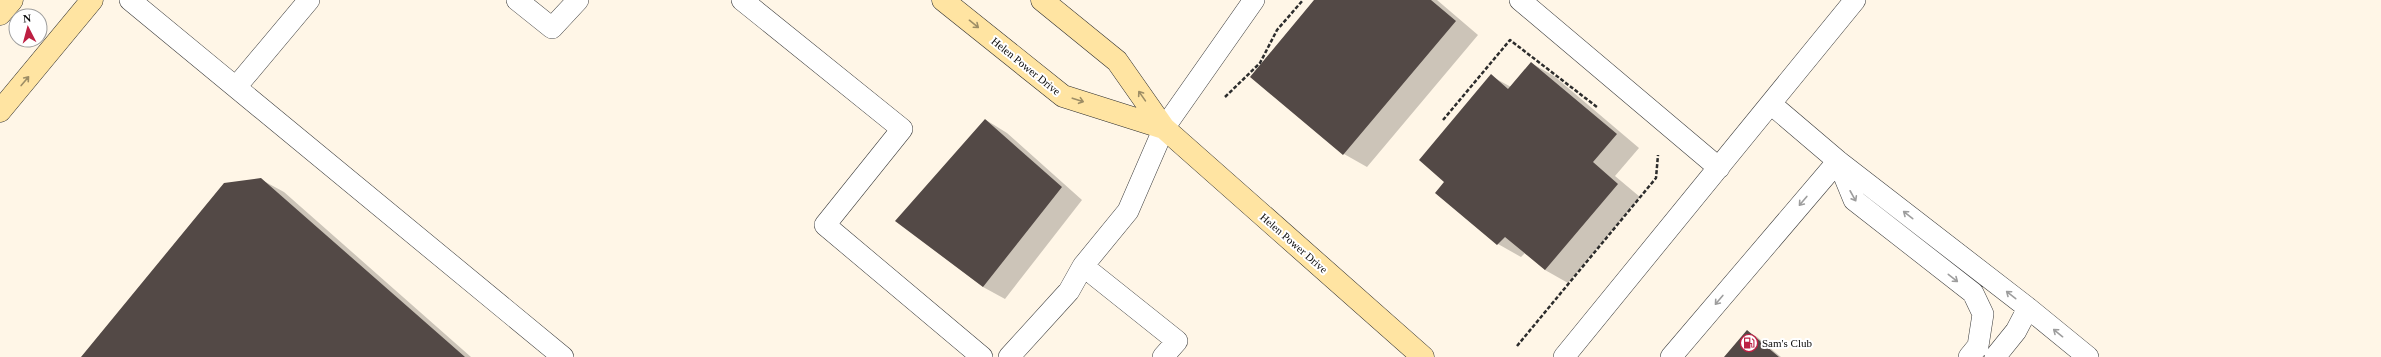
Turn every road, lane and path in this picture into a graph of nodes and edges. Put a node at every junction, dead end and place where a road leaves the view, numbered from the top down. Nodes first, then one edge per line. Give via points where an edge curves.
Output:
1 (12, 0) edge
2 (92, 0) edge
3 (130, 0) edge
4 (309, 0) edge
5 (517, 0) edge
6 (578, 0) edge
7 (742, 0) edge
8 (943, 0) edge
9 (1042, 0) edge
10 (1254, 0) edge
11 (1304, 0) edge
12 (1520, 0) edge
13 (1856, 0) edge
14 (0, 14) edge
15 (236, 86) junction
16 (1224, 97) dead end
17 (1771, 104) junction
18 (0, 111) edge
19 (1602, 111) dead end
20 (1443, 120) dead end
21 (1164, 128) junction
22 (1652, 149) dead end
23 (1838, 161) junction
24 (1719, 168) junction
25 (1083, 266) junction
26 (2028, 308) junction
27 (1517, 346) dead end
28 (563, 357) edge
29 (982, 357) edge
30 (1009, 357) edge
31 (1163, 357) edge
32 (1423, 357) edge
33 (1564, 357) edge
34 (1671, 357) edge
35 (1969, 357) edge
36 (1995, 357) edge
37 (2088, 357) edge

1 - 14 street
18 -> 2 street
3 - 15 lane
4 - 15 lane
5 - 6 lane via 552,28
7 - 29 lane via 902,129 825,225
8 -> 21 street, Helen Power Drive via 1063,96
21 -> 9 street, Helen Power Drive via 1117,61
10 - 21 lane
11 - 16 path via 1277,30 1260,63
12 - 24 lane
13 - 17 lane
15 - 28 lane
17 - 23 lane
17 - 24 lane
19 - 20 path via 1510,40
21 - 25 lane via 1128,211
21 - 32 street, Helen Power Drive
22 - 27 path via 1658,154 1656,178
26 -> 23 lane
23 -> 34 lane
23 -> 35 lane via 1854,200 1973,293 1984,314 1978,346
24 - 33 lane
25 - 30 lane via 1069,291
25 - 31 lane via 1177,341
26 - 36 lane via 2016,331
37 -> 26 lane

